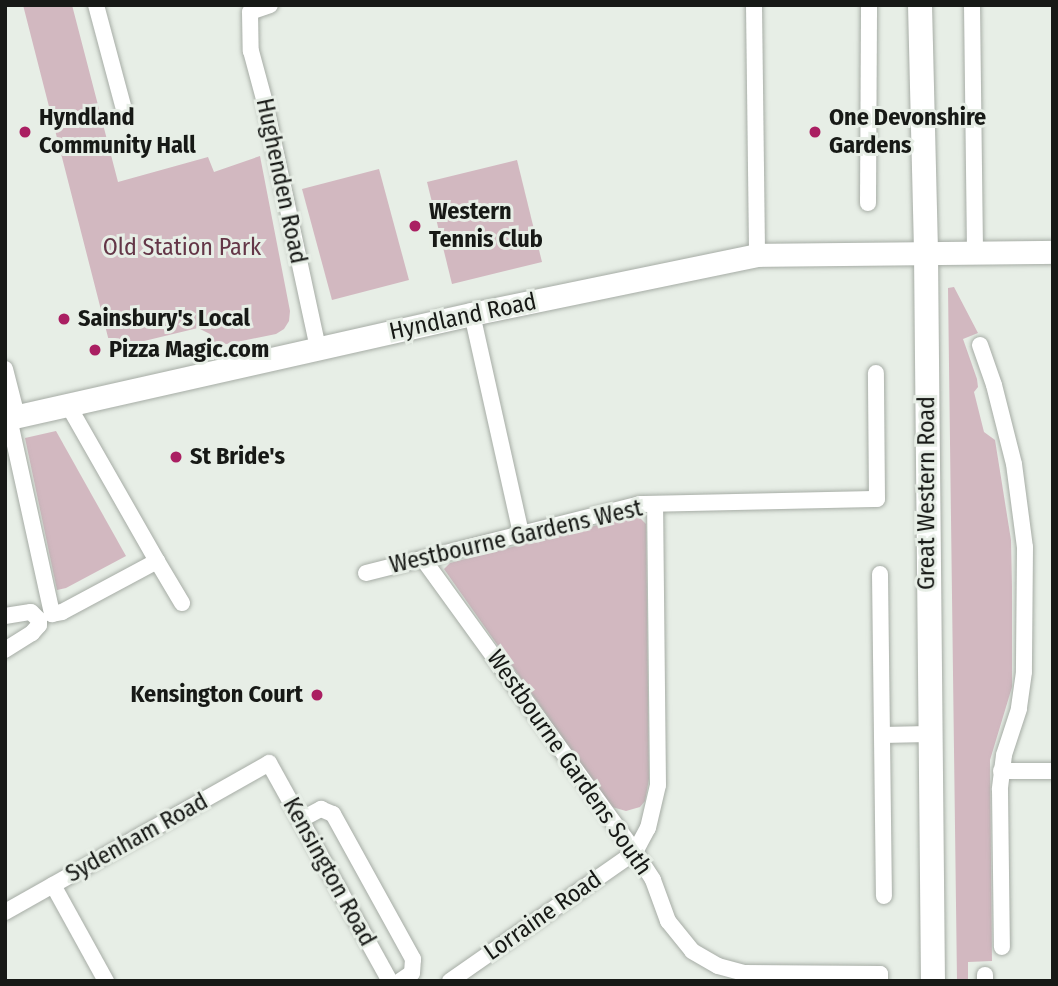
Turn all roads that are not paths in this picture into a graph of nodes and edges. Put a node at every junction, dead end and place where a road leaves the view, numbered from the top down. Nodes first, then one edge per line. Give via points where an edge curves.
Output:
1 (96, 5) edge
2 (270, 5) edge
3 (754, 5) edge
4 (869, 5) edge
5 (920, 5) edge
6 (972, 5) edge
7 (248, 9) edge
8 (123, 106) dead end
9 (868, 203) dead end
10 (1053, 252) edge
11 (975, 253) junction
12 (926, 254) junction
13 (757, 255) junction
14 (472, 314) junction
15 (980, 345) dead end
16 (318, 349) junction
17 (5, 369) edge
18 (876, 373) dead end
19 (68, 405) junction
20 (10, 418) edge
21 (655, 504) junction
22 (521, 534) junction
23 (423, 559) junction
24 (157, 561) junction
25 (366, 573) dead end
26 (880, 574) dead end
27 (182, 603) dead end
28 (5, 616) edge
29 (5, 650) edge
30 (929, 734) junction
31 (882, 735) junction
32 (269, 764) joint
33 (1002, 771) junction
34 (1053, 771) edge
35 (300, 820) junction
36 (635, 852) junction
37 (53, 885) junction
38 (884, 897) dead end
39 (5, 912) edge
40 (1002, 947) dead end
41 (880, 977) edge
42 (106, 981) edge
43 (390, 981) edge
44 (400, 981) edge
45 (450, 981) edge
46 (933, 981) edge

1 - 8 street
2 - 7 street
3 - 13 street
4 - 9 street
5 - 12 main road, Great Western Road
6 - 11 street
7 - 16 street, Hughenden Road via 251,51
10 - 11 street, Hyndland Road
11 - 12 street, Hyndland Road
12 - 13 street, Hyndland Road
12 - 30 main road, Great Western Road
13 - 14 street, Hyndland Road
14 - 16 street, Hyndland Road
14 - 22 street
15 - 33 street via 1014,464 1025,547 1024,672
16 - 19 street, Hyndland Road
17 - 20 street
18 - 21 street, Westbourne Gardens West via 877,499
19 - 20 street, Hyndland Road
19 - 24 street
20 - 24 street via 52,614
21 - 22 street, Westbourne Gardens West
21 - 36 street via 658,785 651,820
22 - 23 street, Westbourne Gardens West
23 - 25 street, Westbourne Gardens West
23 - 36 street, Westbourne Gardens South
24 - 27 street
26 - 31 street
28 - 29 street via 31,612 39,625
30 - 31 street
30 - 46 main road, Great Western Road
31 - 38 street
32 - 35 street, Kensington Road
32 - 37 street, Sydenham Road
33 - 34 street
33 - 40 street
35 - 43 street, Kensington Road
35 - 44 street via 321,810 333,814 412,956 412,972
36 - 41 street, Westbourne Gardens South via 677,935 692,951 718,966 762,974
36 - 45 street, Lorraine Road
37 - 39 street, Sydenham Road
37 - 42 street

